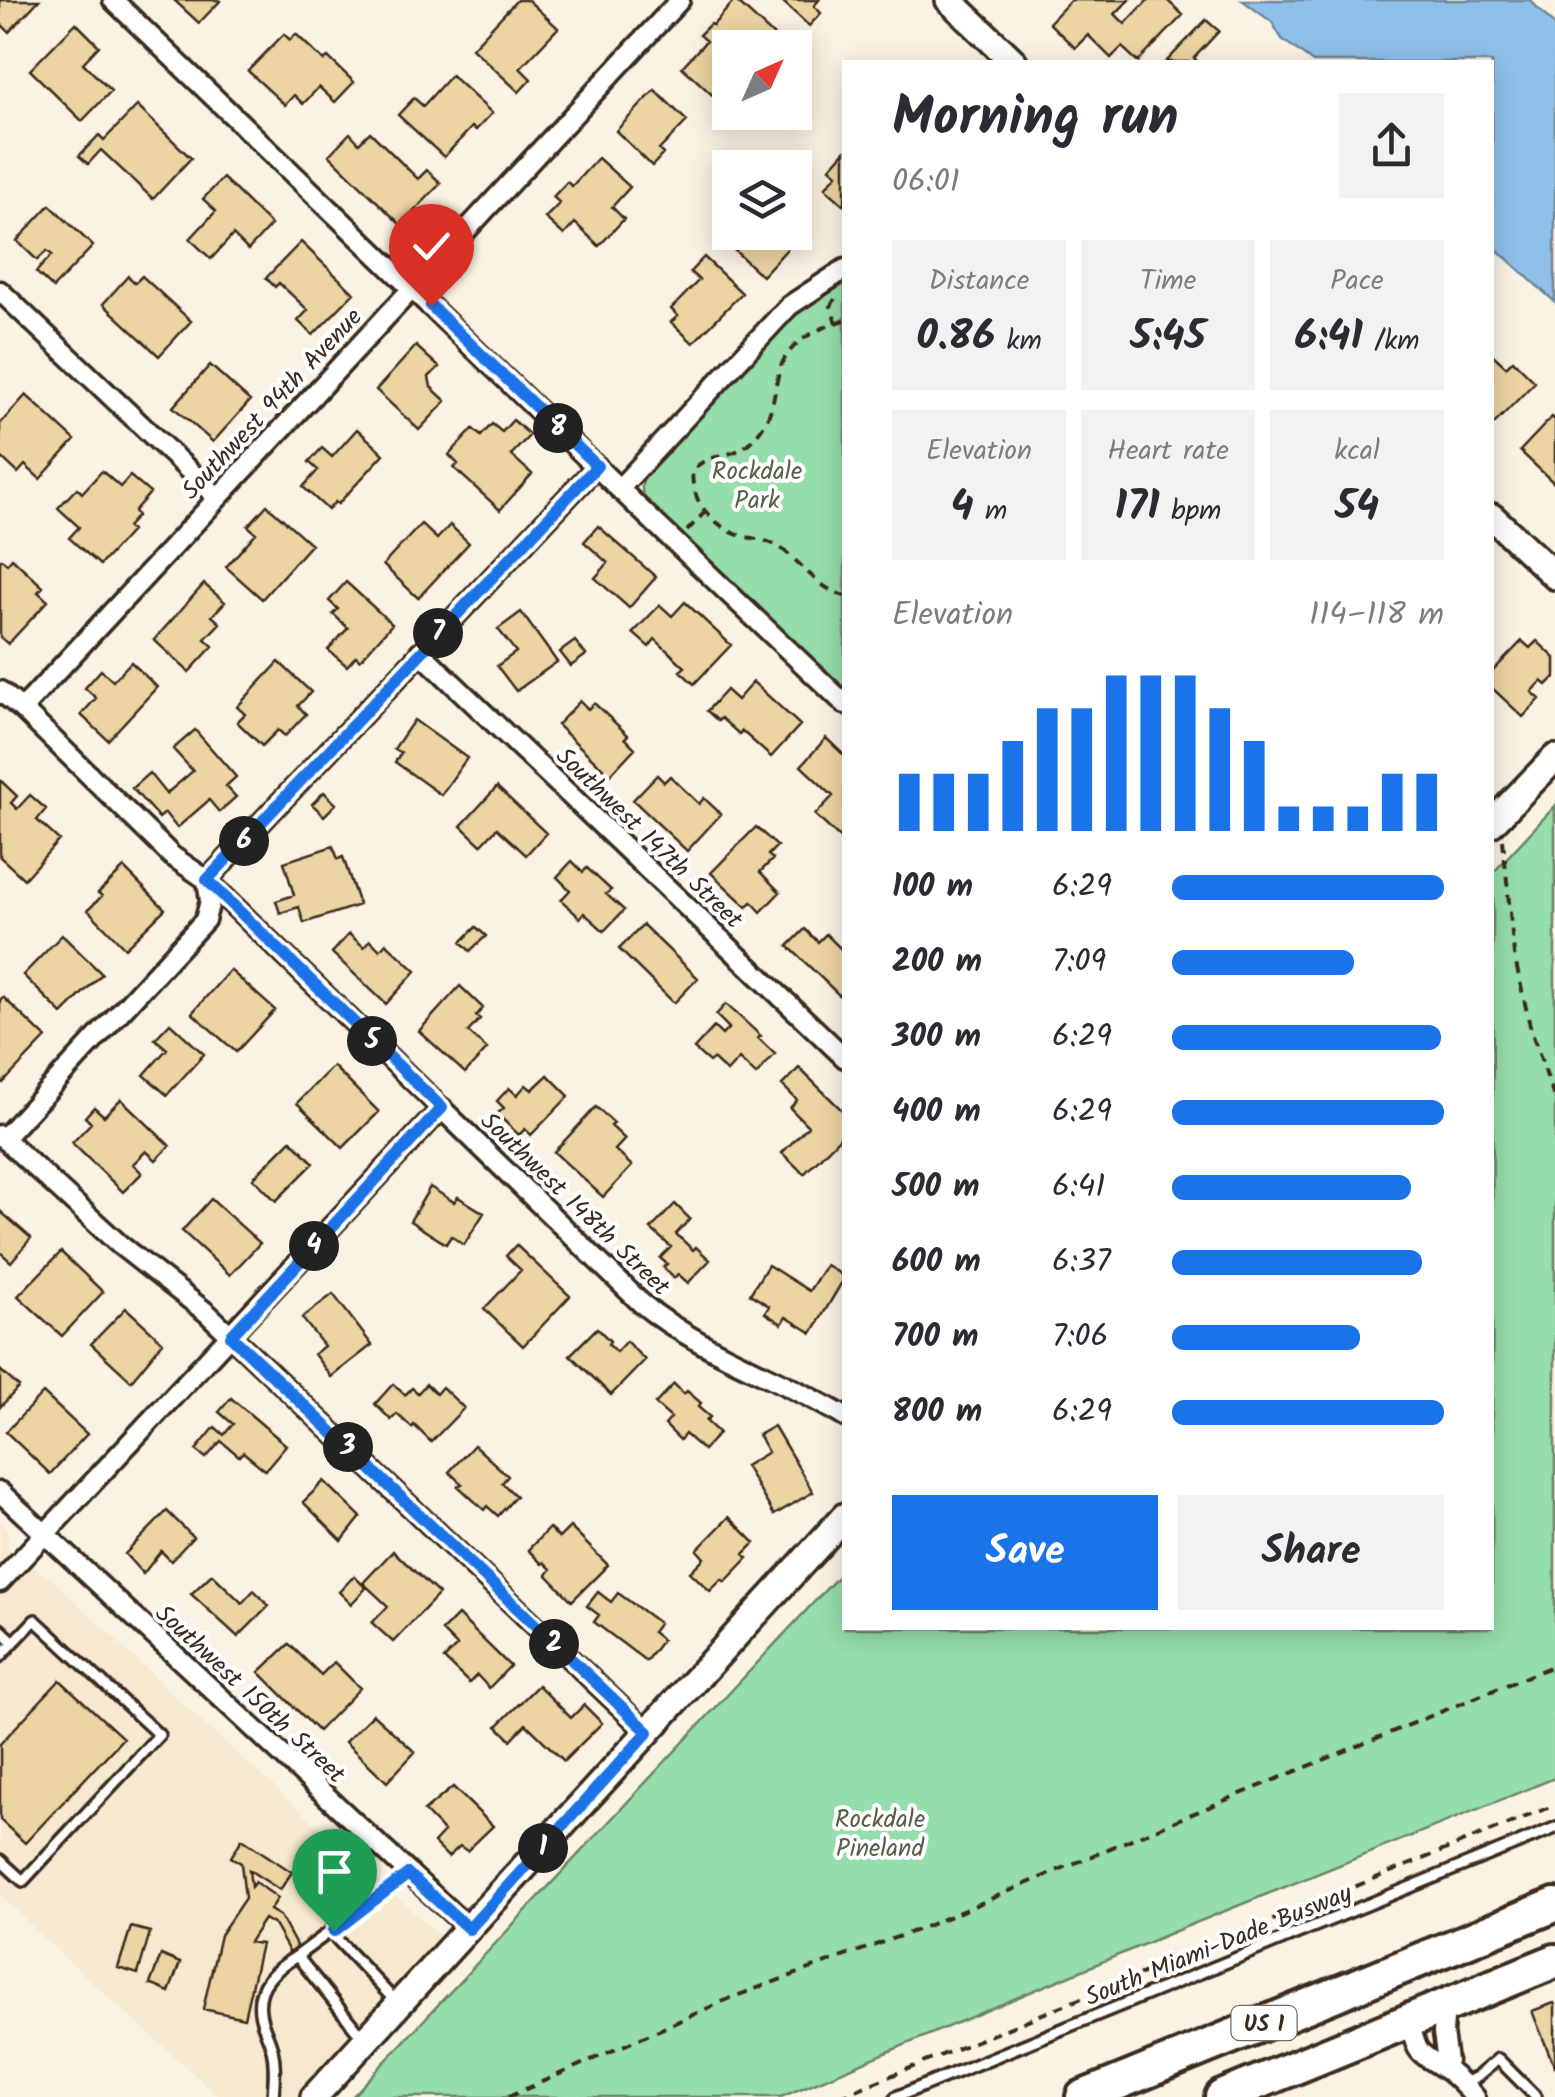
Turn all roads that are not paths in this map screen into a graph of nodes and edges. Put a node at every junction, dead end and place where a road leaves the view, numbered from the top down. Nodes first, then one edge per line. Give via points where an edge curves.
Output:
1 (113, 0) edge
2 (680, 0) edge
3 (948, 0) edge
4 (1012, 60) edge
5 (842, 271) edge
6 (412, 288) junction
7 (0, 291) edge
8 (597, 466) junction
9 (620, 489) junction
10 (217, 497) junction
11 (1494, 518) edge
12 (1555, 576) edge
13 (420, 652) junction
14 (0, 691) edge
15 (842, 701) edge
16 (22, 709) junction
17 (1555, 758) edge
18 (1496, 819) edge
19 (207, 880) junction
20 (842, 1055) edge
21 (442, 1108) junction
22 (2, 1136) edge
23 (231, 1336) junction
24 (842, 1415) edge
25 (0, 1492) edge
26 (842, 1519) edge
27 (44, 1533) junction
28 (0, 1582) edge
29 (0, 1629) edge
30 (14, 1642) junction
31 (0, 1657) edge
32 (648, 1732) junction
33 (1555, 1828) edge
34 (0, 1860) edge
35 (408, 1874) junction
36 (1555, 1905) edge
37 (469, 1929) junction
38 (331, 1933) junction
39 (1446, 1950) junction
40 (297, 1956) junction
41 (1555, 1960) edge
42 (398, 2004) junction
43 (1446, 2005) junction
44 (1409, 2020) junction
45 (365, 2040) junction
46 (1445, 2068) junction
47 (1264, 2089) edge
48 (1468, 2090) edge
49 (273, 2097) edge
50 (314, 2097) edge
51 (896, 2097) edge
52 (1082, 2097) edge
53 (1222, 2097) edge
54 (1536, 2097) edge

1 - 6 street
2 - 6 street, Southwest 94th Avenue
3 - 4 street
5 - 9 street via 789,306
6 - 8 street
6 - 10 street, Southwest 94th Avenue
7 - 10 street
8 - 9 street
8 - 13 street
9 - 15 street
10 - 16 street, Southwest 94th Avenue
11 - 12 street
13 - 19 street
13 - 20 street, Southwest 147th Street
14 - 16 street, Southwest 148th Street
16 - 19 street, Southwest 148th Street via 172,856
17 - 18 street
19 - 21 street, Southwest 148th Street
19 - 22 street via 205,920
21 - 23 street
21 - 24 street, Southwest 148th Street via 657,1316
22 - 23 street
23 - 27 street
23 - 32 street
25 - 27 street, Southwest 150th Street
26 - 32 street
27 - 28 street
27 - 35 street, Southwest 150th Street
29 - 30 lane
30 - 31 lane
30 - 34 lane via 35,1620 159,1735 22,1882
32 - 37 street
33 - 51 lane, South Miami-Dade Busway
35 - 37 street, Southwest 150th Street
35 - 38 lane
36 - 39 highway, US 1
37 - 42 street
38 - 40 lane
38 - 42 lane
39 - 44 highway via 1408,1992
39 - 52 highway, US 1
40 - 45 lane
40 - 49 lane via 264,1983 261,1998 274,2058
41 - 43 highway, US 1
42 - 45 street
43 - 44 highway, US 1
43 - 46 street
44 - 46 street via 1420,2053
44 - 47 highway, US 1
45 - 50 street
46 - 48 street
47 - 53 highway, US 1
48 - 54 lane via 1498,2059

